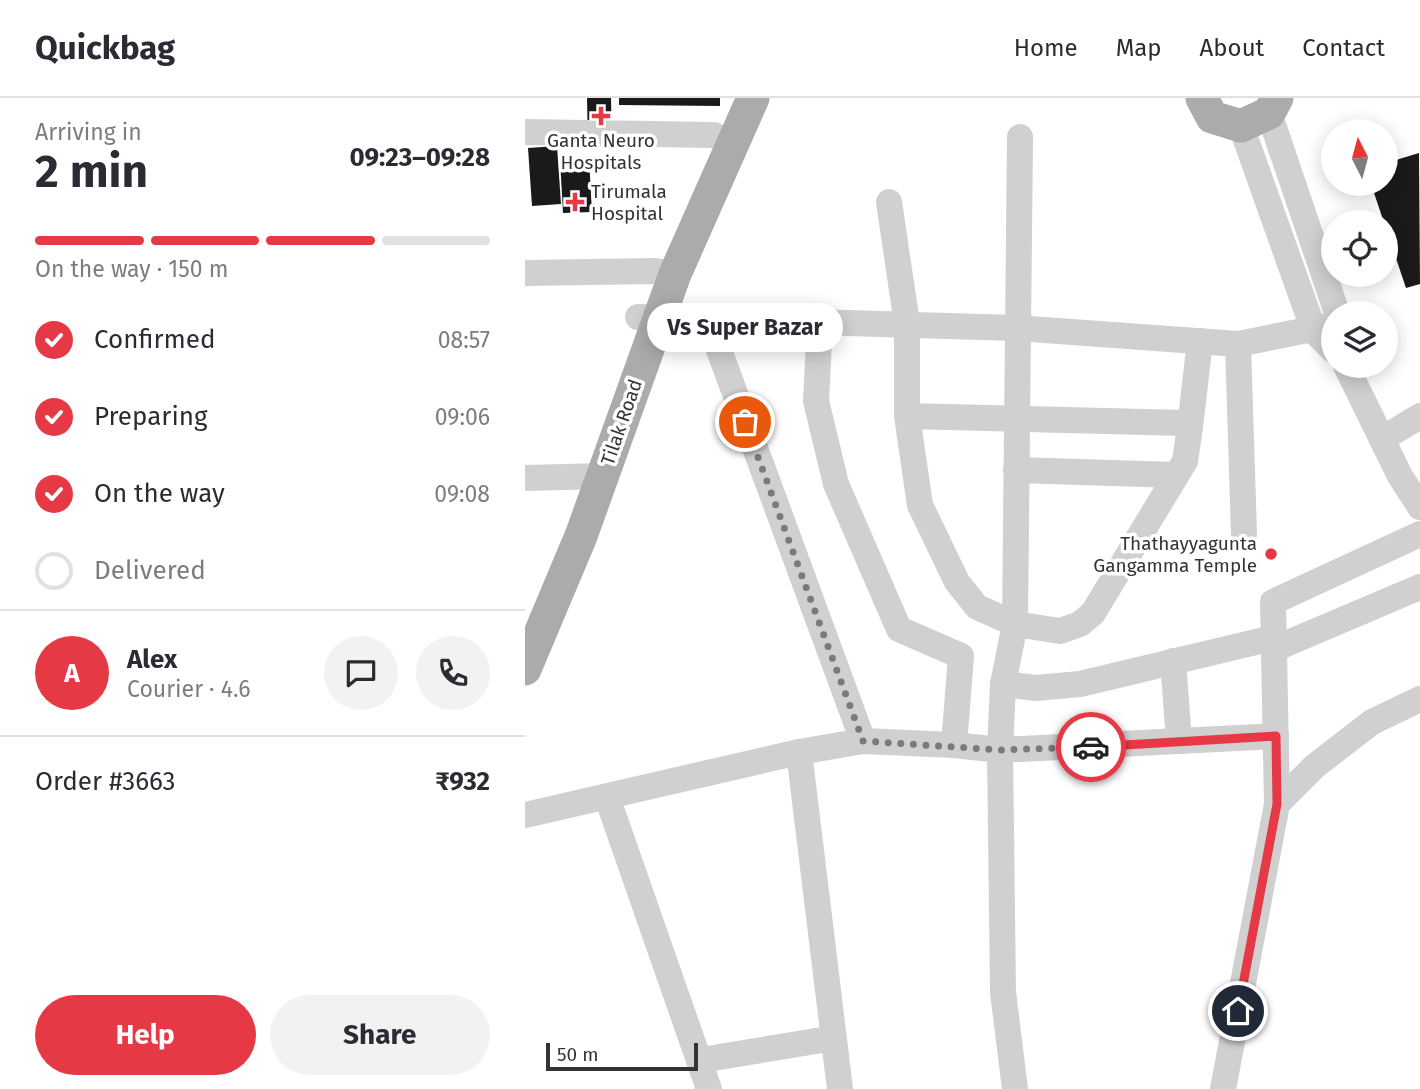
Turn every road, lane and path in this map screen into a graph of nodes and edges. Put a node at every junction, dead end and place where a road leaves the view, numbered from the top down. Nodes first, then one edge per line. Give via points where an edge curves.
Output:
1 (729, 98) edge
2 (753, 98) edge
3 (1202, 98) edge
4 (1263, 112) edge
5 (525, 132) edge
6 (714, 135) junction
7 (1020, 137) dead end
8 (889, 202) dead end
9 (525, 273) edge
10 (665, 273) junction
11 (1333, 301) edge
12 (1321, 317) edge
13 (648, 318) junction
14 (708, 320) junction
15 (820, 320) junction
16 (907, 324) junction
17 (1016, 328) junction
18 (1321, 329) edge
19 (1201, 341) junction
20 (1238, 344) junction
21 (1352, 378) edge
22 (907, 416) junction
23 (1420, 416) edge
24 (1017, 420) junction
25 (1190, 427) junction
26 (1382, 439) junction
27 (1016, 470) junction
28 (1410, 471) edge
29 (1176, 475) junction
30 (591, 476) junction
31 (525, 478) edge
32 (1420, 507) edge
33 (1244, 534) dead end
34 (1420, 534) edge
35 (1420, 587) edge
36 (525, 615) edge
37 (1015, 624) junction
38 (1273, 644) junction
39 (1173, 661) junction
40 (525, 669) edge
41 (1003, 684) junction
42 (1420, 699) edge
43 (1276, 736) junction
44 (863, 741) junction
45 (1179, 741) junction
46 (954, 745) junction
47 (1000, 750) junction
48 (799, 752) junction
49 (607, 797) junction
50 (1277, 804) junction
51 (525, 815) edge
52 (834, 1038) junction
53 (701, 1060) junction
54 (709, 1089) edge
55 (840, 1089) edge
56 (1015, 1089) edge
57 (1223, 1089) edge

1 - 6 main road, Tilak Road
2 - 10 main road, Tilak Road
3 - 4 main road via 1212,117
4 - 11 street
4 - 12 street
5 - 6 street
6 - 10 main road, Tilak Road
7 - 17 street
8 - 16 street
9 - 10 street
10 - 13 main road, Tilak Road
13 - 14 street
13 - 30 main road, Tilak Road
14 - 15 street
14 - 44 street
15 - 16 street
15 - 46 street via 816,401 836,484 899,629 961,656
16 - 17 street
16 - 22 street
17 - 19 street
17 - 24 street
18 - 20 street
19 - 20 street
19 - 25 street
20 - 33 street
21 - 26 street
22 - 24 street
22 - 37 street via 920,505 957,582 977,607
23 - 26 street
24 - 25 street via 1185,423
24 - 27 street
25 - 29 street via 1185,461
26 - 28 street
27 - 29 street
27 - 37 street
28 - 32 street
29 - 37 street via 1093,613 1060,631
30 - 31 street
30 - 36 main road, Tilak Road
30 - 40 main road, Tilak Road
34 - 38 street via 1273,601
35 - 38 street
37 - 41 street
38 - 39 street
38 - 43 street
39 - 41 street via 1080,684 1036,688
39 - 45 street
41 - 47 street
42 - 50 street via 1373,722 1315,766
43 - 45 street
43 - 50 street
44 - 46 street
44 - 48 street
45 - 47 street
46 - 47 street
47 - 56 street via 1003,992
48 - 49 street
48 - 52 street
49 - 51 street
49 - 53 street
50 - 57 street
52 - 53 street
52 - 55 street
53 - 54 street

